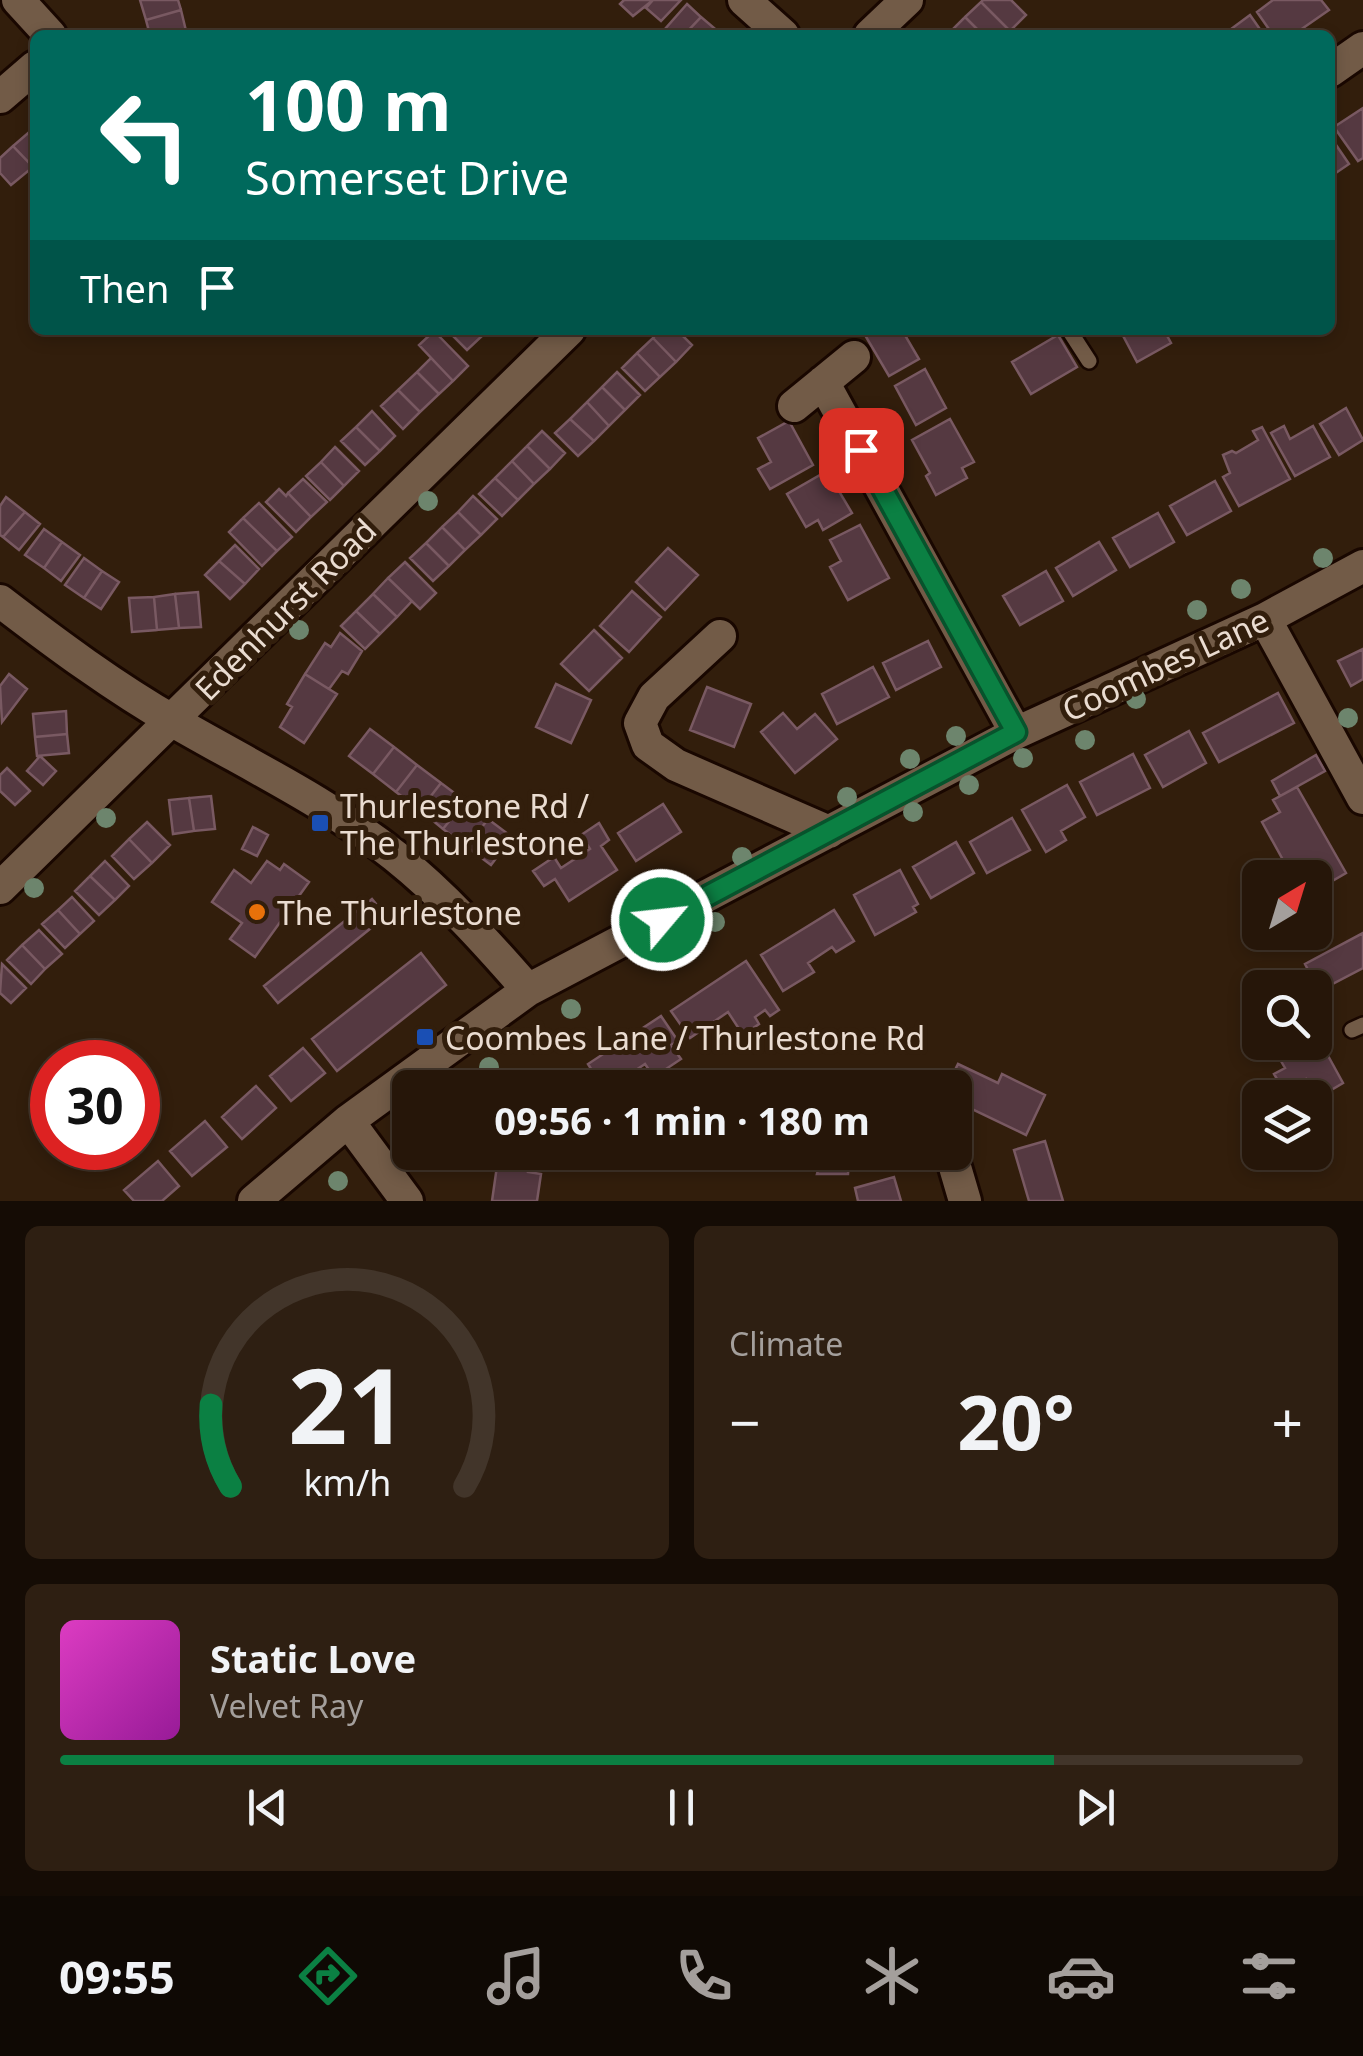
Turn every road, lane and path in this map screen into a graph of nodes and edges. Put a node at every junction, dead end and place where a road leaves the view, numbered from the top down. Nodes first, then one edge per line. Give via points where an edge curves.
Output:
1 (18, 0) edge
2 (744, 0) edge
3 (907, 0) edge
4 (45, 30) edge
5 (777, 30) edge
6 (875, 30) edge
7 (1363, 48) edge
8 (1335, 67) edge
9 (30, 71) edge
10 (0, 97) edge
11 (563, 335) edge
12 (1072, 335) edge
13 (854, 357) dead end
14 (1089, 361) dead end
15 (823, 382) junction
16 (794, 406) dead end
17 (1363, 566) edge
18 (0, 602) edge
19 (1265, 619) junction
20 (720, 636) dead end
21 (172, 721) junction
22 (1016, 732) junction
23 (1363, 798) edge
24 (829, 832) junction
25 (0, 888) edge
26 (528, 990) junction
27 (348, 1121) junction
28 (956, 1170) edge
29 (254, 1201) edge
30 (408, 1201) edge
31 (966, 1201) edge

1 - 4 street
2 - 5 street
3 - 6 street
7 - 8 street
9 - 10 street
11 - 21 street, Edenhurst Road
12 - 14 lane
13 - 15 street
15 - 16 street
15 - 22 street
17 - 19 street, Coombes Lane
18 - 21 street
19 - 22 street, Coombes Lane
19 - 23 street
20 - 24 street via 654,697 640,723 648,745 676,765
21 - 25 street, Edenhurst Road
21 - 26 street via 284,782 396,857
22 - 24 street, Coombes Lane
24 - 26 street, Coombes Lane
26 - 27 street, Coombes Lane
27 - 29 street, Coombes Lane
27 - 30 street
28 - 31 street

